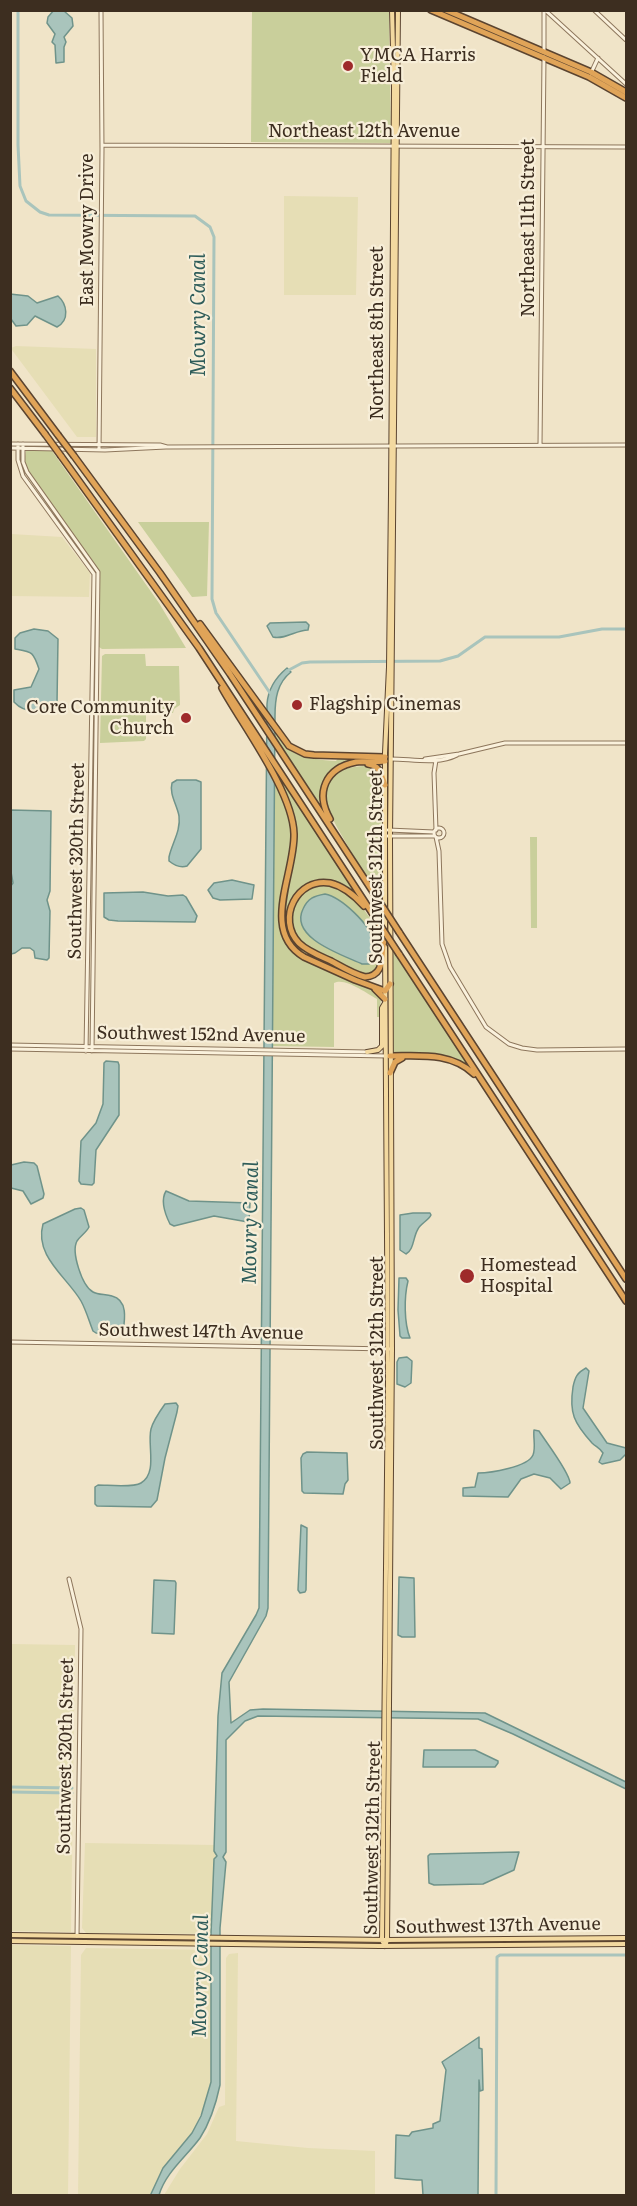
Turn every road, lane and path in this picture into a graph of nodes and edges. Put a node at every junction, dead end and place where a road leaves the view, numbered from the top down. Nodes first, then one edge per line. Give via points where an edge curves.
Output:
1 (101, 10) edge
2 (392, 10) edge
3 (398, 10) edge
4 (431, 10) edge
5 (446, 10) edge
6 (544, 10) edge
7 (594, 10) edge
8 (395, 32) junction
9 (493, 33) junction
10 (627, 40) edge
11 (544, 55) junction
12 (597, 58) junction
13 (590, 74) junction
14 (627, 84) edge
15 (627, 92) edge
16 (627, 98) edge
17 (102, 145) junction
18 (395, 146) junction
19 (543, 147) junction
20 (627, 147) edge
21 (10, 371) edge
22 (10, 388) edge
23 (393, 445) junction
24 (540, 445) junction
25 (627, 445) edge
26 (10, 446) edge
27 (20, 446) junction
28 (99, 447) junction
29 (160, 573) junction
30 (199, 648) junction
31 (391, 656) joint
32 (391, 667) junction
33 (93, 673) junction
34 (98, 673) junction
35 (385, 730) junction
36 (391, 741) junction
37 (627, 743) edge
38 (459, 754) junction
39 (387, 759) junction
40 (425, 759) junction
41 (431, 760) junction
42 (436, 760) junction
43 (351, 763) junction
44 (434, 773) junction
45 (385, 785) junction
46 (436, 822) junction
47 (441, 829) junction
48 (384, 833) junction
49 (390, 833) junction
50 (435, 834) junction
51 (441, 837) junction
52 (439, 851) junction
53 (350, 855) junction
54 (92, 903) junction
55 (376, 919) junction
56 (385, 937) junction
57 (390, 984) junction
58 (371, 987) junction
59 (385, 991) junction
60 (385, 1000) junction
61 (10, 1047) edge
62 (89, 1049) junction
63 (627, 1049) edge
64 (367, 1052) junction
65 (388, 1054) junction
66 (415, 1056) junction
67 (390, 1072) junction
68 (481, 1080) junction
69 (627, 1279) edge
70 (627, 1301) edge
71 (10, 1342) edge
72 (390, 1349) junction
73 (387, 1405) junction
74 (391, 1436) junction
75 (69, 1579) dead end
76 (387, 1708) junction
77 (10, 1935) edge
78 (77, 1936) junction
79 (603, 1938) junction
80 (627, 1938) edge
81 (461, 1939) junction
82 (384, 1940) junction
83 (10, 1941) edge
84 (603, 1944) junction
85 (627, 1944) edge
86 (385, 1946) junction
87 (461, 1946) junction

1 - 17 street, East Mowry Drive
2 - 8 main road, Northeast 8th Street
3 - 8 main road, Northeast 8th Street
4 - 9 highway
5 - 9 highway
6 - 11 street, Northeast 11th Street
6 - 12 street
7 - 10 street
8 - 18 main road, Northeast 8th Street
9 - 11 highway
11 - 13 highway
11 - 19 street, Northeast 11th Street
12 - 13 street
12 - 14 street
13 - 15 highway
13 - 16 highway
17 - 18 street, Northeast 12th Avenue
17 - 28 street, East Mowry Drive
18 - 19 street, Northeast 12th Avenue
18 - 23 main road, Northeast 8th Street
19 - 20 street, Northeast 12th Avenue
19 - 24 street, Northeast 11th Street
21 - 29 highway, bridge
22 - 30 highway, bridge
23 - 24 street
23 - 28 street
23 - 31 main road, Northeast 8th Street
24 - 25 street
26 - 27 street
27 - 28 street
27 - 33 street, Southwest 320th Street via 22,474 94,574
27 - 34 street, Southwest 320th Street via 25,469 98,572
29 - 39 highway via 289,746 305,754
29 - 53 highway
30 - 55 highway
30 - 58 highway via 290,811 293,850 281,920 286,941 304,957
31 - 32 main road, Southwest 312th Street
32 - 35 main road, Southwest 312th Street
32 - 36 main road, Southwest 312th Street
33 - 34 street
33 - 54 street, Southwest 320th Street
34 - 54 street, Southwest 320th Street
35 - 36 main road
35 - 39 main road, Southwest 312th Street
36 - 39 main road, Southwest 312th Street
37 - 38 street via 506,742
38 - 40 street
38 - 42 street
39 - 40 street
39 - 43 highway
39 - 45 main road, Southwest 312th Street
39 - 49 main road, Southwest 312th Street
40 - 41 street
41 - 42 street
41 - 44 street
42 - 44 street
43 - 45 highway via 377,767
43 - 53 highway via 330,776 322,796
44 - 46 street
45 - 48 main road, Southwest 312th Street
46 - 47 street
46 - 50 street
47 - 50 street
47 - 51 street
48 - 49 street
48 - 56 main road, Southwest 312th Street
49 - 50 street
49 - 57 main road, Southwest 312th Street
50 - 51 street
50 - 52 street
51 - 52 street
52 - 63 street via 442,944 450,967 486,1027 509,1044 522,1048
53 - 69 highway, bridge
54 - 62 street, Southwest 320th Street
55 - 56 highway via 345,889 324,883 309,886 298,894 291,904 289,918 294,937 304,948 361,976 379,971
55 - 68 highway, bridge
56 - 59 main road, Southwest 312th Street
57 - 59 highway
57 - 65 main road, Southwest 312th Street
58 - 59 highway
58 - 60 highway
59 - 60 main road, Southwest 312th Street
60 - 64 main road via 382,1046
60 - 65 main road, Southwest 312th Street
61 - 62 street, Southwest 152nd Avenue
62 - 64 street, Southwest 152nd Avenue
62 - 65 street, Southwest 152nd Avenue
64 - 65 street, Southwest 152nd Avenue
65 - 66 highway
65 - 67 main road, Southwest 312th Street
65 - 72 main road, Southwest 312th Street
66 - 67 highway via 398,1060
66 - 68 highway via 452,1059
67 - 72 main road, Southwest 312th Street
68 - 70 highway
71 - 72 street, Southwest 147th Avenue
72 - 73 main road, Southwest 312th Street
72 - 74 main road, Southwest 312th Street
73 - 74 main road
73 - 76 main road, Southwest 312th Street
74 - 76 main road, Southwest 312th Street
75 - 78 street, Southwest 320th Street via 81,1629
76 - 82 main road, Southwest 312th Street
77 - 78 main road, Southwest 137th Avenue
78 - 82 main road, Southwest 137th Avenue
79 - 80 main road, Southwest 137th Avenue
79 - 81 main road, Southwest 137th Avenue
79 - 84 main road
81 - 82 main road, Southwest 137th Avenue
81 - 87 main road
82 - 86 main road, Southwest 312th Street
83 - 86 main road, Southwest 137th Avenue
84 - 85 main road, Southwest 137th Avenue
84 - 87 main road, Southwest 137th Avenue
86 - 87 main road, Southwest 137th Avenue

